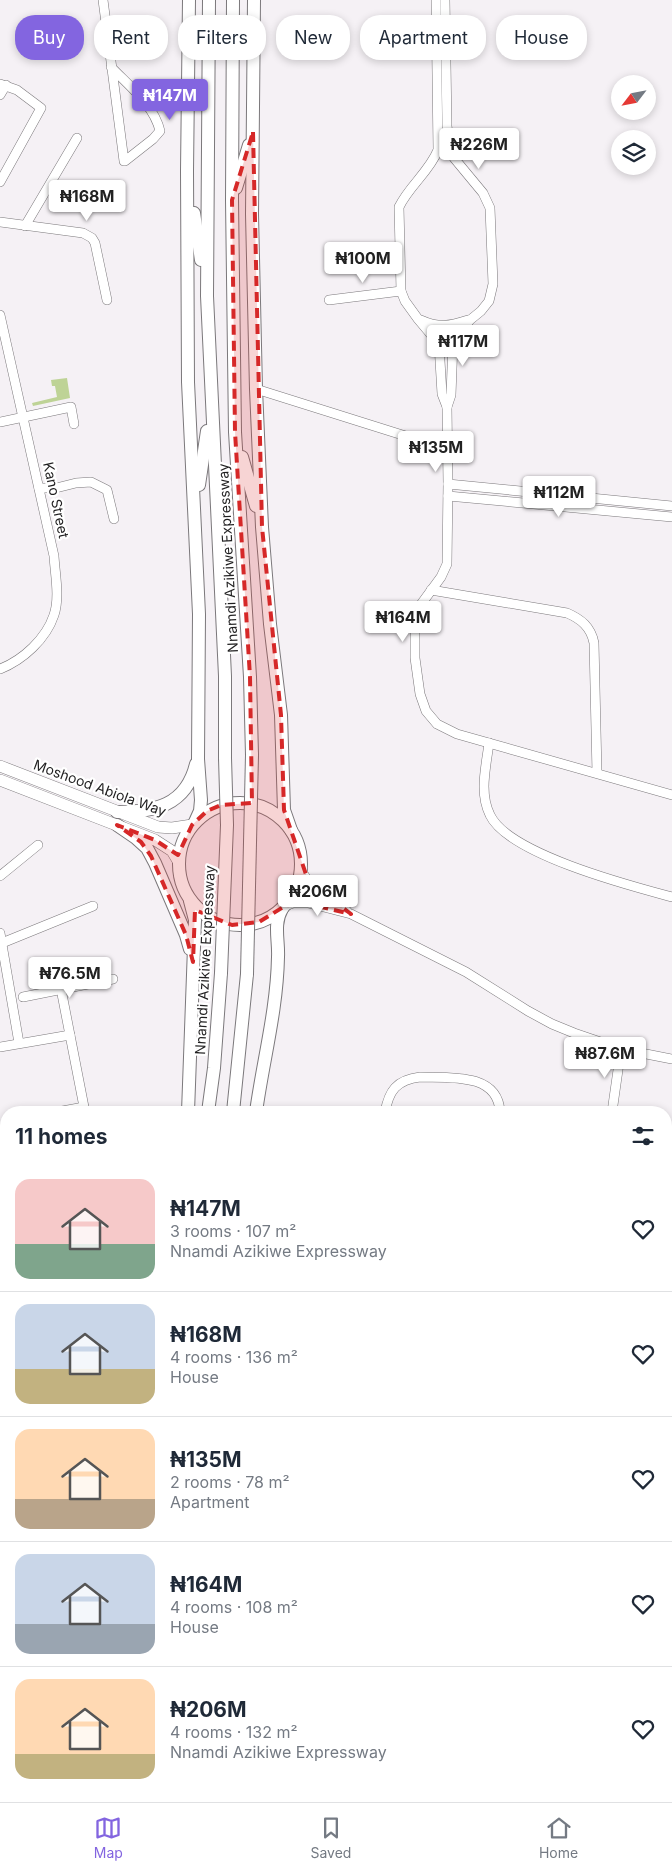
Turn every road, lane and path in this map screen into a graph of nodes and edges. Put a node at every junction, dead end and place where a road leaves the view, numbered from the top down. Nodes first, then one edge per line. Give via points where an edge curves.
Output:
1 (102, 0) edge
2 (189, 0) edge
3 (208, 0) edge
4 (234, 0) edge
5 (254, 0) edge
6 (436, 0) edge
7 (445, 0) edge
8 (111, 66) junction
9 (3, 84) edge
10 (0, 95) edge
11 (253, 132) junction
12 (77, 138) dead end
13 (187, 171) junction
14 (0, 182) edge
15 (232, 200) junction
16 (0, 222) edge
17 (26, 226) junction
18 (401, 291) junction
19 (207, 296) junction
20 (107, 300) dead end
21 (329, 300) dead end
22 (0, 315) edge
23 (418, 319) junction
24 (470, 320) junction
25 (256, 389) junction
26 (211, 401) junction
27 (447, 406) junction
28 (24, 417) junction
29 (0, 422) edge
30 (74, 424) dead end
31 (235, 432) junction
32 (448, 449) junction
33 (448, 484) junction
34 (39, 488) junction
35 (448, 496) junction
36 (672, 506) edge
37 (195, 514) junction
38 (672, 517) edge
39 (114, 518) dead end
40 (262, 527) junction
41 (431, 590) junction
42 (0, 669) edge
43 (489, 744) junction
44 (198, 759) junction
45 (0, 766) edge
46 (597, 773) junction
47 (0, 780) edge
48 (672, 794) edge
49 (117, 818) junction
50 (193, 823) junction
51 (291, 830) junction
52 (38, 845) dead end
53 (178, 861) junction
54 (301, 863) junction
55 (0, 876) edge
56 (188, 897) junction
57 (672, 897) edge
58 (92, 906) dead end
59 (283, 908) junction
60 (351, 914) junction
61 (0, 933) edge
62 (2, 943) junction
63 (193, 962) junction
64 (113, 979) dead end
65 (61, 989) junction
66 (23, 997) dead end
67 (70, 1035) junction
68 (19, 1044) junction
69 (0, 1047) edge
70 (621, 1049) junction
71 (672, 1059) edge
72 (84, 1106) edge
73 (188, 1106) edge
74 (209, 1106) edge
75 (234, 1106) edge
76 (257, 1106) edge
77 (386, 1106) edge
78 (498, 1106) edge
79 (613, 1106) edge

1 - 8 street
2 - 13 highway
3 - 19 highway, Nnamdi Azikiwe Expressway
4 - 15 highway, Nnamdi Azikiwe Expressway
5 - 11 highway
6 - 18 street via 438,150 433,163 404,196 399,207
7 - 24 street via 450,149 483,193 490,208 493,284 489,301
8 - 8 street via 145,102 158,120 160,131 128,161 124,161
9 - 10 street
9 - 14 street via 17,90 40,108
11 - 15 highway
11 - 25 highway
12 - 17 street
13 - 19 highway
13 - 37 highway via 188,382
15 - 31 highway, Nnamdi Azikiwe Expressway
16 - 17 street
17 - 20 street via 83,233 92,238
18 - 21 street
18 - 23 street
19 - 26 highway, Nnamdi Azikiwe Expressway
22 - 28 street, Kano Street
23 - 24 street via 434,326 452,326
23 - 27 street via 440,348 442,394
24 - 27 street via 453,342 451,395
25 - 32 street
25 - 40 highway
26 - 37 highway
26 - 74 highway, Nnamdi Azikiwe Expressway, bridge via 225,676 227,825 221,973
27 - 32 street
28 - 29 street
28 - 30 street via 71,407
28 - 34 street, Kano Street
31 - 40 highway
31 - 75 highway, Nnamdi Azikiwe Expressway, bridge via 252,755 247,974
32 - 33 street
33 - 35 street
33 - 36 street
34 - 39 street via 91,482 107,490
34 - 42 street, Kano Street via 54,556 55,614 37,643
35 - 38 street
35 - 41 street via 447,564
37 - 44 highway
40 - 51 highway via 281,716 284,810
41 - 43 street via 419,607 415,626 415,658 422,702 437,724
41 - 46 street via 567,613 583,622 594,643
43 - 46 street
43 - 57 street via 485,800 499,829 525,845 575,867
44 - 49 highway via 185,788 166,804
44 - 50 highway via 201,806
45 - 49 main road, Moshood Abiola Way
46 - 48 street
47 - 49 main road, Moshood Abiola Way
49 - 50 main road, Moshood Abiola Way via 166,828
49 - 53 main road, Moshood Abiola Way via 161,843 172,851
49 - 63 highway via 142,842 151,856 186,935
50 - 51 highway via 221,805 237,802 268,809
50 - 53 highway via 180,848
51 - 54 highway via 299,846
52 - 55 street
53 - 56 highway via 179,874
54 - 59 highway via 294,894
54 - 60 street via 309,883
56 - 59 highway via 207,916 232,925 259,922
56 - 63 highway, Nnamdi Azikiwe Expressway via 195,920
58 - 62 street
59 - 60 street via 293,903 308,903
59 - 76 highway via 276,926 278,958 274,1001
60 - 70 street via 458,968 552,1024
61 - 62 street
62 - 68 street
63 - 73 highway, Nnamdi Azikiwe Expressway
64 - 65 street
65 - 66 street
65 - 67 street
67 - 68 street
67 - 72 street
68 - 69 street
70 - 71 street
70 - 79 street
77 - 78 street via 395,1086 412,1078 480,1082 492,1090

